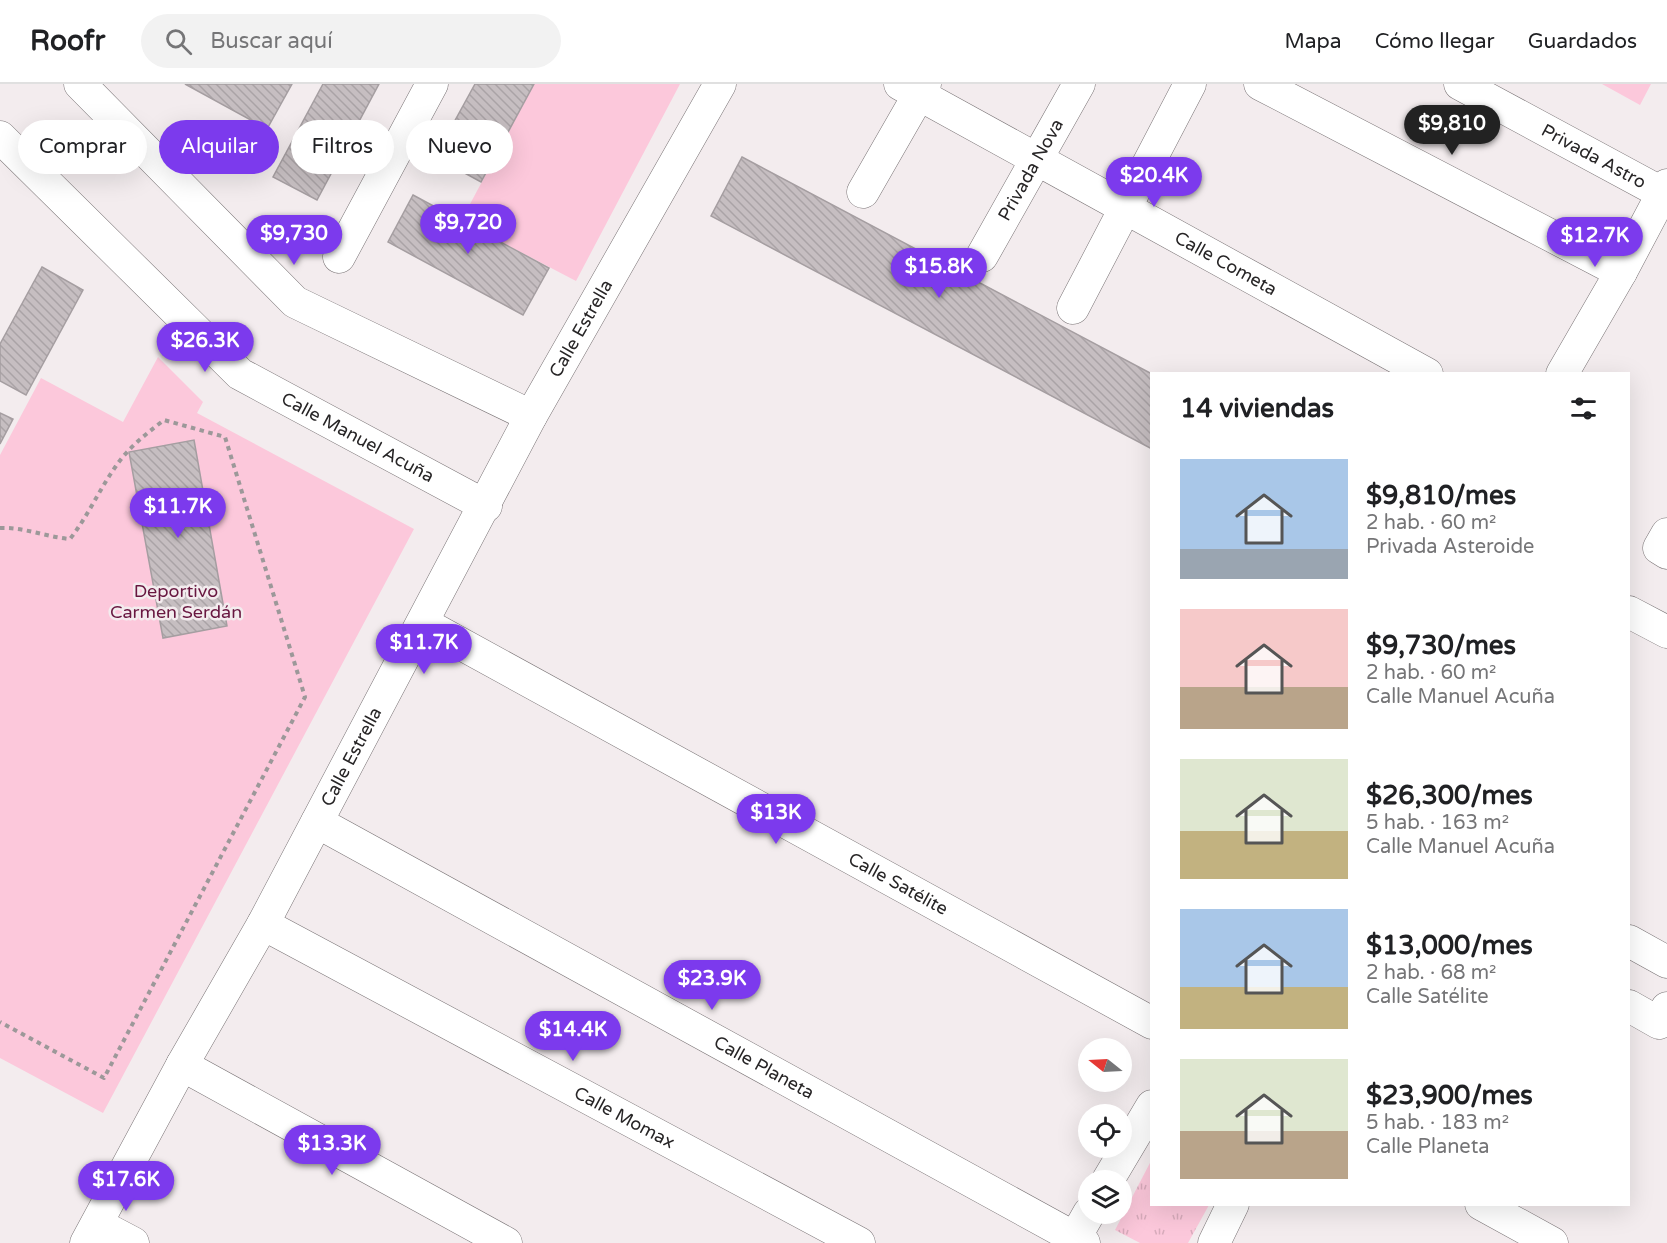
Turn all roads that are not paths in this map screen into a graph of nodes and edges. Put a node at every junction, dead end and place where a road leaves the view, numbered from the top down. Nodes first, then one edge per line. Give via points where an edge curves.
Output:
1 (80, 84) edge
2 (432, 84) edge
3 (720, 84) edge
4 (1079, 84) edge
5 (1190, 84) edge
6 (1260, 84) edge
7 (1460, 84) edge
8 (915, 87) edge
9 (0, 137) edge
10 (1037, 162) junction
11 (1664, 189) edge
12 (863, 192) dead end
13 (1125, 209) junction
14 (339, 256) dead end
15 (982, 256) dead end
16 (1621, 272) junction
17 (1073, 308) dead end
18 (1423, 372) edge
19 (1563, 372) edge
20 (531, 416) junction
21 (486, 507) junction
22 (1667, 534) edge
23 (1667, 553) edge
24 (1630, 613) edge
25 (423, 623) junction
26 (1667, 632) edge
27 (317, 822) junction
28 (263, 924) junction
29 (1630, 941) edge
30 (1667, 962) edge
31 (1630, 1007) edge
32 (1667, 1008) edge
33 (1150, 1022) edge
34 (182, 1065) junction
35 (1150, 1109) edge
36 (1114, 1170) edge
37 (1232, 1206) edge
38 (1485, 1206) edge
39 (92, 1234) edge
40 (1080, 1234) edge
41 (133, 1243) edge
42 (506, 1243) edge
43 (859, 1243) edge
44 (1214, 1243) edge
45 (1552, 1243) edge

1 - 20 street via 295,302
2 - 14 street
3 - 20 street, Calle Estrella
4 - 10 street, Privada Nova
5 - 13 street
6 - 16 street
7 - 11 street, Privada Astro
8 - 10 street, Calle Cometa
8 - 12 street
9 - 21 street, Calle Manuel Acuña via 240,374
10 - 13 street, Calle Cometa
10 - 15 street, Privada Nova
11 - 16 street
13 - 17 street
13 - 18 street, Calle Cometa
16 - 19 street
20 - 21 street, Calle Estrella
21 - 25 street, Calle Estrella
22 - 23 street via 1659,549
24 - 26 street
25 - 27 street, Calle Estrella
25 - 33 street, Calle Satélite
27 - 28 street, Calle Estrella
27 - 40 street, Calle Planeta
28 - 34 street, Calle Estrella
28 - 43 street, Calle Momax
29 - 30 street
31 - 32 street via 1659,1023
34 - 39 street, Calle Estrella
34 - 42 street
35 - 36 street
37 - 44 street
38 - 45 street
39 - 41 street

